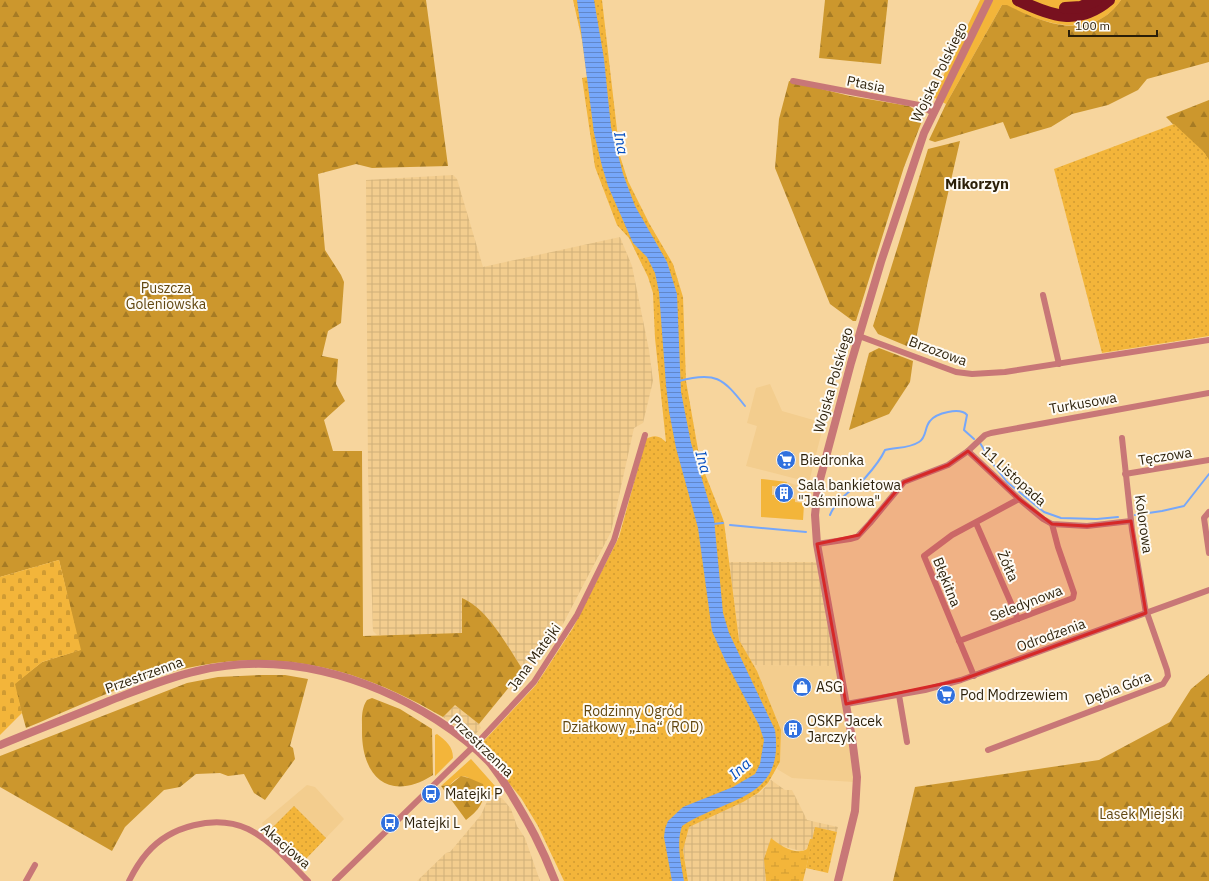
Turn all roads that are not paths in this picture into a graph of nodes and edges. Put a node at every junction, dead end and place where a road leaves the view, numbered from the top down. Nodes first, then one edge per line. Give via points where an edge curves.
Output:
1 (989, 0) edge
2 (1018, 0) edge
3 (1037, 0) edge
4 (1096, 0) edge
5 (1110, 0) edge
6 (793, 81) dead end
7 (933, 113) junction
8 (1043, 295) dead end
9 (859, 336) junction
10 (1209, 340) edge
11 (1059, 364) junction
12 (1209, 394) edge
13 (645, 434) dead end
14 (1122, 438) dead end
15 (968, 451) junction
16 (1209, 460) edge
17 (1125, 474) junction
18 (1019, 499) junction
19 (1209, 512) edge
20 (1130, 521) junction
21 (976, 523) junction
22 (1052, 524) junction
23 (817, 544) junction
24 (1209, 553) edge
25 (1209, 590) edge
26 (1146, 613) junction
27 (1018, 619) junction
28 (959, 641) junction
29 (974, 676) junction
30 (899, 695) junction
31 (846, 704) junction
32 (907, 742) dead end
33 (0, 745) edge
34 (471, 748) junction
35 (988, 750) dead end
36 (35, 865) dead end
37 (26, 881) edge
38 (129, 881) edge
39 (308, 881) edge
40 (335, 881) edge
41 (555, 881) edge
42 (838, 881) edge

1 - 7 street, Wojska Polskiego
2 - 5 highway via 1047,13 1069,16 1083,15
3 - 4 highway via 1072,8
6 - 7 street, Ptasia via 919,105
7 - 9 street, Wojska Polskiego via 909,176
8 - 11 street
9 - 11 street, Brzozowa via 964,374 1005,372
9 - 23 street, Wojska Polskiego via 818,487 815,515
10 - 11 street, Brzozowa
12 - 15 street, Turkusowa via 991,433 985,435
13 - 34 street, Jana Matejki via 614,540 577,615 534,682
14 - 17 street, Kolorowa
15 - 18 street, 11 Listopada
15 - 23 street, 11 Listopada via 948,465 904,482 857,537
16 - 17 street, Tęczowa
17 - 20 street, Kolorowa
18 - 21 street, Błękitna
18 - 22 street, 11 Listopada
19 - 24 street via 1204,518
20 - 22 street, 11 Listopada via 1088,526
20 - 26 street, Kolorowa
21 - 27 street, Żółta
21 - 28 street, Błękitna via 941,542 924,556
22 - 27 street, Seledynowa via 1074,596
23 - 31 street, Wojska Polskiego
25 - 26 street, Odrodzenia
26 - 29 street, Odrodzenia
26 - 35 street, Dębia Góra via 1167,670 1168,676 1163,684
27 - 28 street, Seledynowa
28 - 29 street, Błękitna
29 - 30 street, Odrodzenia
30 - 31 street, Odrodzenia
30 - 32 street
31 - 42 street, Wojska Polskiego via 857,787 853,818
33 - 34 street, Przestrzenna via 156,682 198,670 242,665 294,666 340,675 396,696 436,720
34 - 40 street, Jana Matejki
34 - 41 street, Przestrzenna via 510,792 538,839
36 - 37 street
38 - 39 street, Akacjowa via 146,853 170,835 196,824 219,823 240,826 266,840

